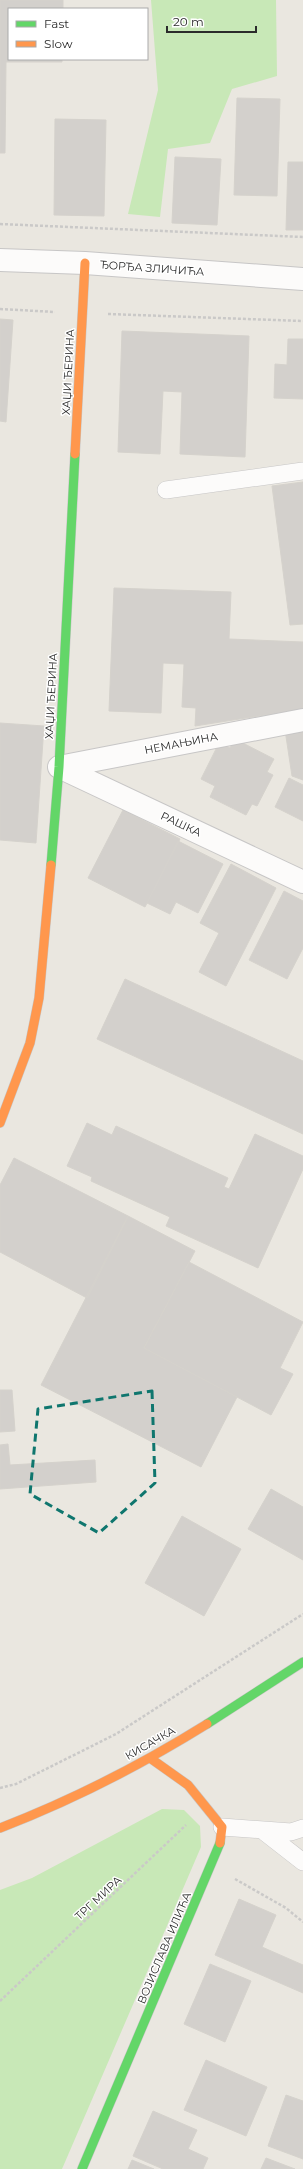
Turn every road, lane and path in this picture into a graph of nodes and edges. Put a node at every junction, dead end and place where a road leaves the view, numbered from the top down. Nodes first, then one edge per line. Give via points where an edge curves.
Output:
1 (0, 224) edge
2 (303, 237) edge
3 (0, 260) edge
4 (85, 263) junction
5 (303, 279) edge
6 (0, 309) edge
7 (83, 313) junction
8 (303, 321) edge
9 (303, 471) edge
10 (166, 490) dead end
11 (303, 720) edge
12 (59, 767) junction
13 (303, 882) edge
14 (0, 1123) edge
15 (303, 1614) edge
16 (303, 1662) edge
17 (150, 1758) junction
18 (0, 1788) edge
19 (207, 1806) junction
20 (222, 1827) junction
21 (0, 1828) edge
22 (303, 1828) edge
23 (262, 1830) junction
24 (303, 1862) edge
25 (212, 1866) junction
26 (303, 1922) edge
27 (0, 2001) edge
28 (82, 2169) edge

1 - 2 path
3 - 4 street, ЂОРЂА ЗЛИЧИЋА
4 - 5 street, ЂОРЂА ЗЛИЧИЋА
4 - 7 street, ХАЏИ ЂЕРИНА
6 - 7 path
7 - 8 path
7 - 12 street, ХАЏИ ЂЕРИНА
9 - 10 lane
11 - 12 street, НЕМАЊИНА
12 - 13 street, РАШКА
12 - 14 street, ХАЏИ ЂЕРИНА via 39,998 30,1043
15 - 18 path via 116,1734 16,1784
16 - 17 street, КИСАЧКА
17 - 19 street via 188,1785
17 - 21 street, КИСАЧКА via 29,1818
19 - 20 street
19 - 27 path, ТРГ МИРА
20 - 23 lane
20 - 25 street, ВОЈИСЛАВА ИЛИЋА via 219,1848
22 - 23 lane via 291,1832
23 - 24 lane
25 - 26 path via 286,1908
25 - 28 street, ВОЈИСЛАВА ИЛИЋА

